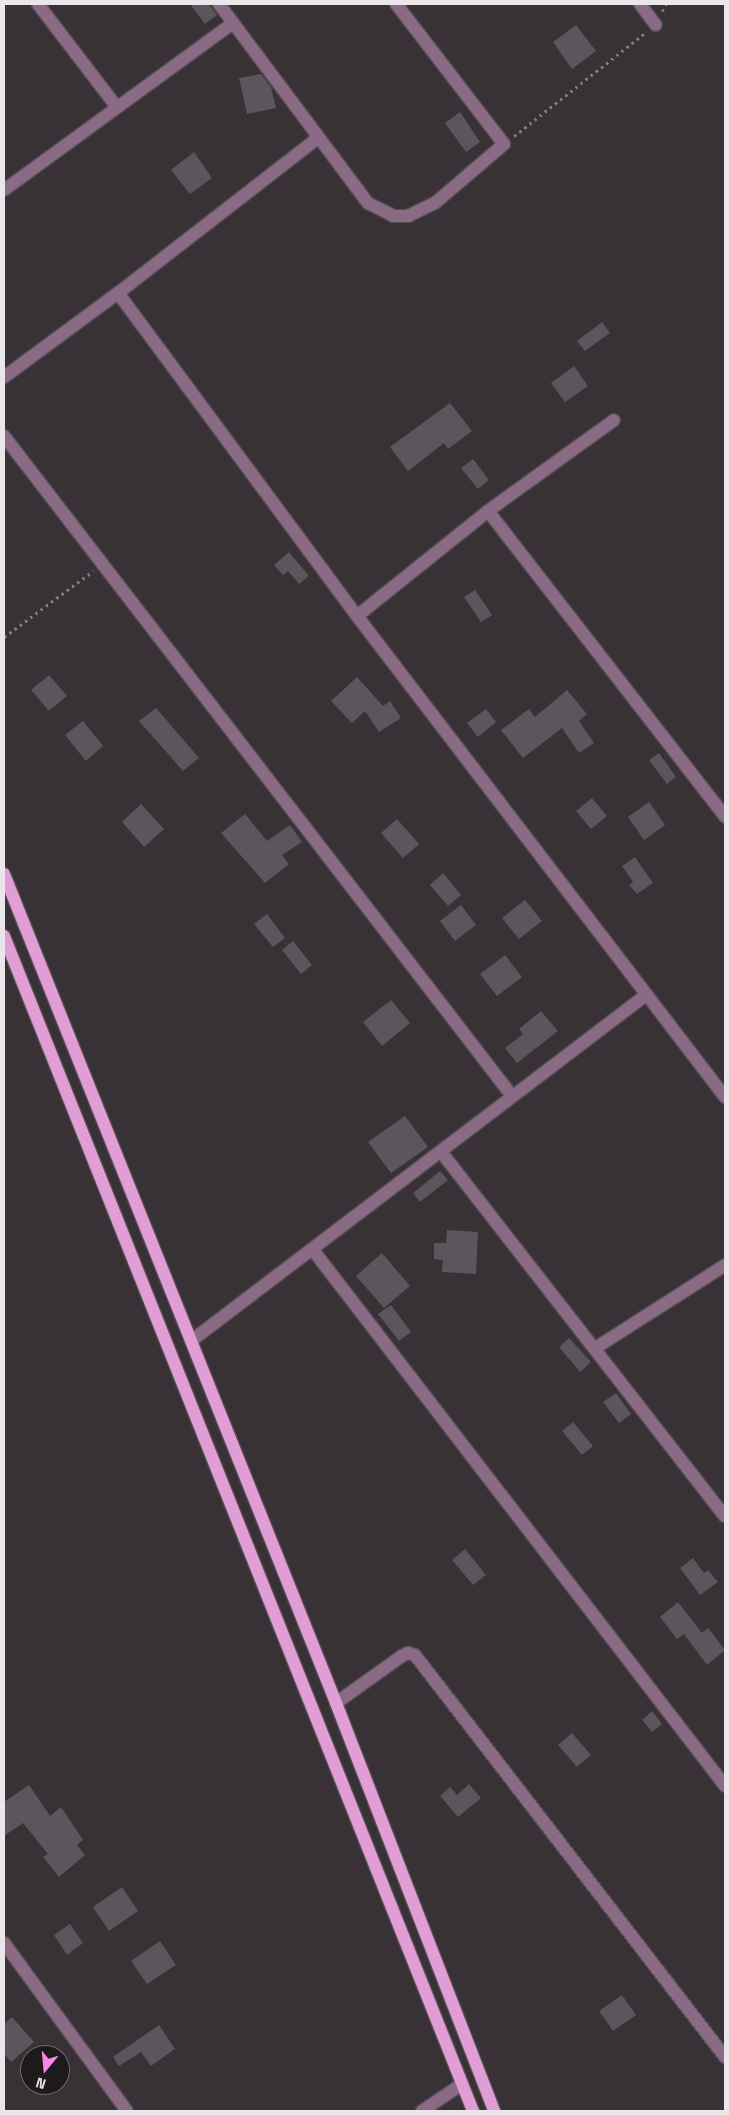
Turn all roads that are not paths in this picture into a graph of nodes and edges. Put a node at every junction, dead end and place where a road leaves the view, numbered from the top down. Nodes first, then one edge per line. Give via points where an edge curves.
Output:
1 (38, 4) edge
2 (219, 4) edge
3 (396, 4) edge
4 (640, 4) edge
5 (233, 23) junction
6 (656, 24) road end
7 (116, 106) junction
8 (318, 138) junction
9 (4, 190) edge
10 (118, 293) junction
11 (4, 377) edge
12 (614, 420) dead end
13 (4, 436) edge
14 (488, 511) junction
15 (356, 616) junction
16 (725, 817) edge
17 (4, 874) edge
18 (4, 936) edge
19 (646, 995) junction
20 (512, 1096) junction
21 (725, 1097) edge
22 (442, 1153) junction
23 (313, 1250) junction
24 (725, 1264) edge
25 (191, 1341) junction
26 (597, 1348) junction
27 (725, 1516) edge
28 (336, 1703) junction
29 (725, 1786) edge
30 (4, 1943) edge
31 (725, 2057) edge
32 (462, 2084) junction
33 (127, 2111) edge
34 (422, 2111) edge
35 (473, 2111) edge
36 (494, 2111) edge

1 - 7 street
2 - 5 street
3 - 8 street via 504,144 435,203 408,216 393,216 368,203
4 - 6 street
5 - 7 street
5 - 8 street
7 - 9 street
8 - 10 street
10 - 11 street
10 - 15 street
12 - 14 street
13 - 20 street
14 - 15 street
14 - 16 street
15 - 19 street
17 - 25 main road
18 - 32 main road
19 - 20 street
19 - 21 street
20 - 22 street
22 - 23 street
22 - 26 street
23 - 25 street
23 - 29 street
24 - 26 street
25 - 28 main road
26 - 27 street
28 - 31 street via 402,1656 408,1653 415,1655
28 - 36 main road
30 - 33 street
32 - 34 street
32 - 35 main road

